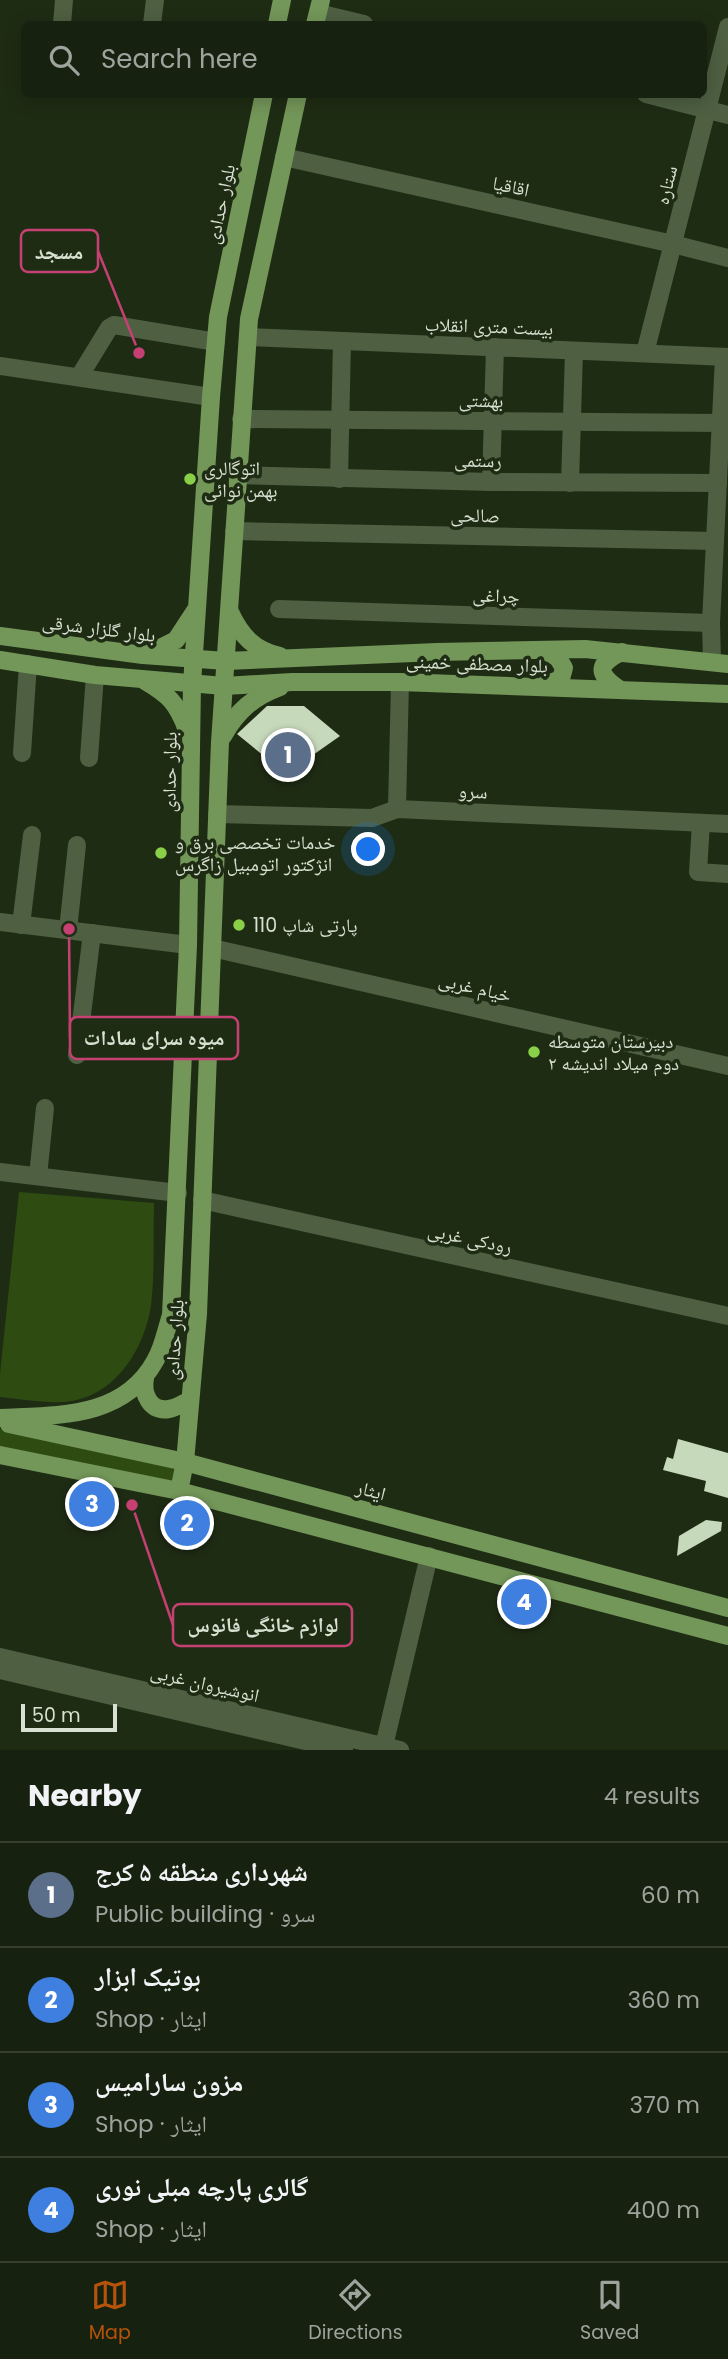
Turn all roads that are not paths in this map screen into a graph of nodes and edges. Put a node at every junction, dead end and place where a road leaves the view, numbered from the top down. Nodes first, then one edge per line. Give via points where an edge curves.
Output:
1 (64, 0) edge
2 (155, 0) edge
3 (282, 0) edge
4 (318, 12) edge
5 (62, 21) edge
6 (152, 21) edge
7 (278, 21) edge
8 (352, 21) edge
9 (728, 27) edge
10 (263, 98) edge
11 (297, 98) edge
12 (661, 98) edge
13 (707, 110) junction
14 (728, 115) edge
15 (284, 158) junction
16 (673, 244) junction
17 (728, 258) edge
18 (248, 337) junction
19 (342, 341) junction
20 (216, 342) junction
21 (495, 347) junction
22 (574, 351) junction
23 (645, 353) junction
24 (726, 357) edge
25 (0, 366) edge
26 (79, 377) junction
27 (211, 397) junction
28 (242, 419) junction
29 (340, 419) junction
30 (492, 421) junction
31 (572, 423) junction
32 (720, 423) junction
33 (237, 475) junction
34 (339, 479) junction
35 (491, 482) junction
36 (570, 483) junction
37 (718, 483) junction
38 (234, 531) junction
39 (715, 541) junction
40 (197, 608) junction
41 (229, 608) junction
42 (279, 610) dead end
43 (711, 623) junction
44 (0, 636) edge
45 (543, 649) junction
46 (622, 652) junction
47 (143, 655) junction
48 (194, 659) junction
49 (294, 659) junction
50 (0, 660) edge
51 (226, 661) junction
52 (720, 663) edge
53 (28, 664) junction
54 (95, 675) junction
55 (142, 680) junction
56 (292, 682) junction
57 (400, 682) junction
58 (192, 684) junction
59 (224, 686) junction
60 (543, 686) junction
61 (619, 688) junction
62 (728, 694) edge
63 (190, 739) junction
64 (220, 742) junction
65 (22, 752) dead end
66 (89, 758) dead end
67 (397, 809) junction
68 (217, 814) junction
69 (701, 823) junction
70 (728, 824) edge
71 (32, 835) dead end
72 (77, 845) dead end
73 (728, 874) edge
74 (0, 922) edge
75 (21, 925) junction
76 (68, 930) junction
77 (92, 933) junction
78 (188, 945) junction
79 (212, 948) junction
80 (77, 1055) dead end
81 (728, 1066) edge
82 (46, 1108) dead end
83 (0, 1172) edge
84 (38, 1176) junction
85 (178, 1193) junction
86 (202, 1200) junction
87 (728, 1316) edge
88 (145, 1378) junction
89 (190, 1400) junction
90 (0, 1420) edge
91 (0, 1455) edge
92 (185, 1462) junction
93 (179, 1491) junction
94 (429, 1556) junction
95 (727, 1603) edge
96 (728, 1636) edge
97 (0, 1657) edge
98 (0, 1670) edge
99 (48, 1675) junction
100 (181, 1706) junction
101 (274, 1742) edge
102 (392, 1748) edge
103 (344, 1750) edge

1 - 5 street
2 - 6 street
3 - 7 main road
4 - 8 street
9 - 13 street, ستاره
10 - 20 main road, بلوار حدادی
11 - 15 main road, بلوار حدادی
12 - 13 street
13 - 14 street
13 - 16 street, ستاره
15 - 16 street, اقاقیا
15 - 18 main road, بلوار حدادی
16 - 17 street, اقاقیا
16 - 23 street, ستاره
18 - 19 street, بیست متری انقلاب
18 - 28 main road, بلوار حدادی
19 - 21 street, بیست متری انقلاب
19 - 29 street
20 - 26 street via 114,325
20 - 27 main road, بلوار حدادی
21 - 22 street, بیست متری انقلاب
21 - 30 street
22 - 23 street, بیست متری انقلاب
22 - 31 street
23 - 24 street, بیست متری انقلاب
24 - 32 street
25 - 26 street
26 - 27 street
27 - 40 main road, بلوار حدادی
28 - 29 street, بهشتی
28 - 33 main road, بلوار حدادی
29 - 30 street, بهشتی
29 - 34 street
30 - 31 street, بهشتی
30 - 35 street
31 - 32 street, بهشتی
31 - 36 street
32 - 37 street
33 - 34 street, رستمی
33 - 38 main road, بلوار حدادی
34 - 35 street, رستمی
35 - 36 street, رستمی
36 - 37 street, رستمی
37 - 39 street
38 - 39 street, صالحی
38 - 41 main road, بلوار حدادی
39 - 43 street
40 - 47 main road via 176,640
40 - 48 main road, بلوار حدادی
41 - 49 main road via 251,645
41 - 51 main road, بلوار حدادی
42 - 43 street, چراغی
43 - 52 street
44 - 47 main road, بلوار گلزار شرقی
45 - 46 main road, بلوار مصطفی خمینی
45 - 49 main road, بلوار مصطفی خمینی
45 - 60 main road via 564,668 561,679
46 - 52 main road, بلوار مصطفی خمینی
46 - 61 main road via 602,667 607,680
47 - 48 main road, بلوار گلزار شرقی
48 - 51 main road, بلوار گلزار شرقی
48 - 58 main road, بلوار حدادی
49 - 51 main road, بلوار مصطفی خمینی
50 - 53 main road
51 - 59 main road, بلوار حدادی
53 - 54 main road
53 - 65 street
54 - 55 main road
54 - 66 street
55 - 58 main road
55 - 63 main road via 171,699
56 - 57 main road, بلوار مصطفی خمینی
56 - 59 main road, بلوار مصطفی خمینی
56 - 64 main road via 251,700 230,722
57 - 60 main road, بلوار مصطفی خمینی
57 - 67 street
58 - 59 main road, بلوار مصطفی خمینی
58 - 63 main road, بلوار حدادی
59 - 64 main road, بلوار حدادی
60 - 61 main road, بلوار مصطفی خمینی
61 - 62 main road, بلوار مصطفی خمینی
63 - 78 main road, بلوار حدادی
64 - 68 main road, بلوار حدادی
67 - 68 street, سرو via 372,818
67 - 69 street, سرو
68 - 79 main road, بلوار حدادی
69 - 70 street, سرو
69 - 73 street via 698,872
71 - 75 street
72 - 76 street
74 - 75 street
75 - 76 street
76 - 77 street
77 - 78 street
77 - 80 street
78 - 85 main road, بلوار حدادی
79 - 81 street, خیام غربی
79 - 86 main road, بلوار حدادی
82 - 84 street
83 - 84 street
84 - 85 street
85 - 88 main road, بلوار حدادی via 171,1315
86 - 87 street, رودکی غربی
86 - 89 main road, بلوار حدادی
88 - 89 main road via 146,1397 160,1409
88 - 90 main road, بلوار حدادی via 114,1402 76,1415
89 - 92 main road, بلوار حدادی
90 - 92 main road, ایثار
91 - 93 main road
92 - 93 main road, بلوار حدادی
92 - 95 main road, ایثار
93 - 94 main road
94 - 96 main road
94 - 102 street
97 - 99 street, انوشیروان غربی
98 - 99 street, انوشیروان غربی
99 - 100 street, انوشیروان غربی
100 - 101 street, انوشیروان غربی
100 - 102 street, انوشیروان غربی
101 - 103 street, انوشیروان غربی

